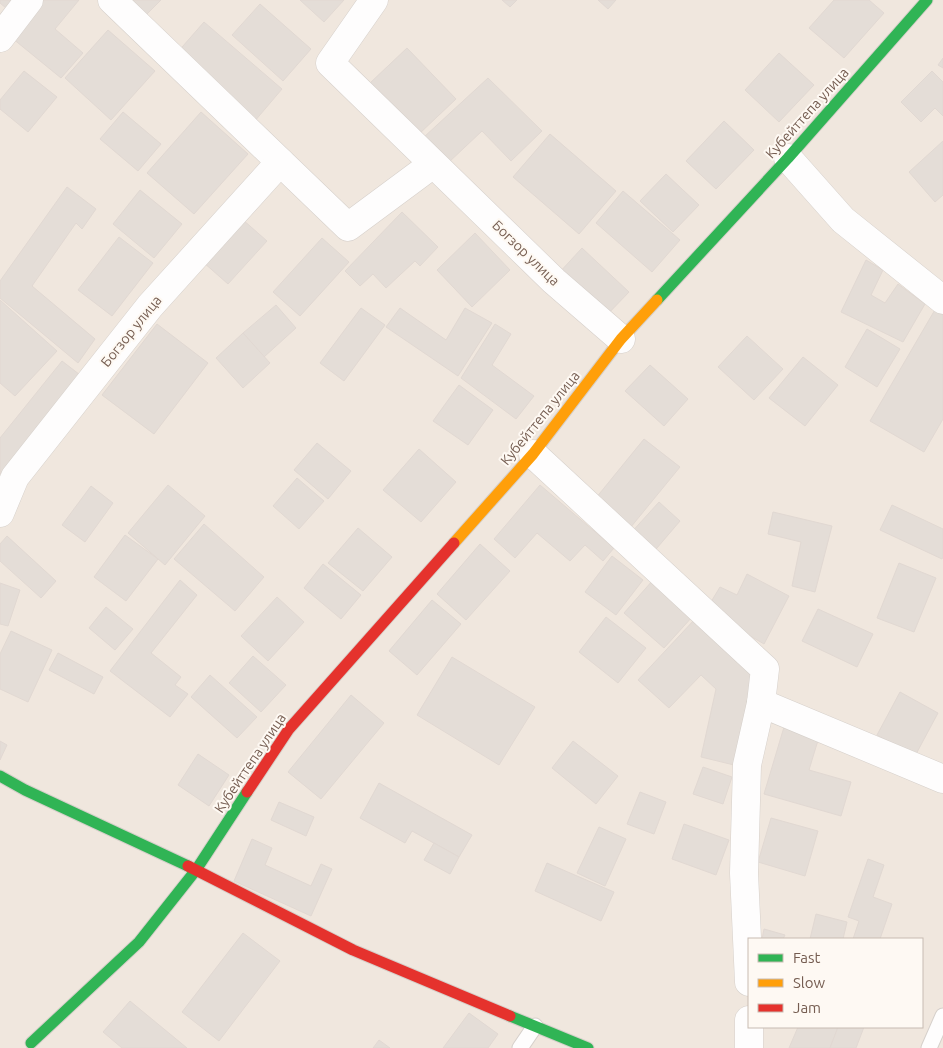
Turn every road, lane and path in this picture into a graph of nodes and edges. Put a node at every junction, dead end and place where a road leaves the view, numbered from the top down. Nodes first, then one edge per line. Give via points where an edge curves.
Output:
1 (30, 0) edge
2 (112, 0) edge
3 (374, 0) edge
4 (927, 0) edge
5 (0, 38) edge
6 (788, 158) junction
7 (280, 162) junction
8 (433, 164) junction
9 (943, 300) edge
10 (621, 339) junction
11 (533, 454) junction
12 (0, 513) edge
13 (761, 703) junction
14 (0, 776) edge
15 (943, 779) edge
16 (196, 870) junction
17 (748, 960) edge
18 (943, 1016) edge
19 (535, 1026) junction
20 (749, 1028) edge
21 (32, 1046) edge
22 (520, 1048) edge
23 (588, 1048) edge
24 (749, 1048) edge
25 (929, 1048) edge

1 - 5 street
2 - 7 street
3 - 8 street, Богзор улица via 330,63
4 - 6 street, Кубейттепа улица
6 - 9 street via 843,220
6 - 10 street, Кубейттепа улица
7 - 8 street via 348,227
7 - 12 street, Богзор улица via 150,306 14,477
8 - 10 street, Богзор улица via 554,281
10 - 11 street, Кубейттепа улица
11 - 13 street via 765,670
11 - 16 street, Кубейттепа улица via 289,729
13 - 15 street
13 - 17 street via 747,765 744,873
14 - 16 street
16 - 19 street via 353,950
16 - 21 street, Кубейттепа улица via 139,942
18 - 25 lane
19 - 22 lane
19 - 23 street
20 - 24 street

